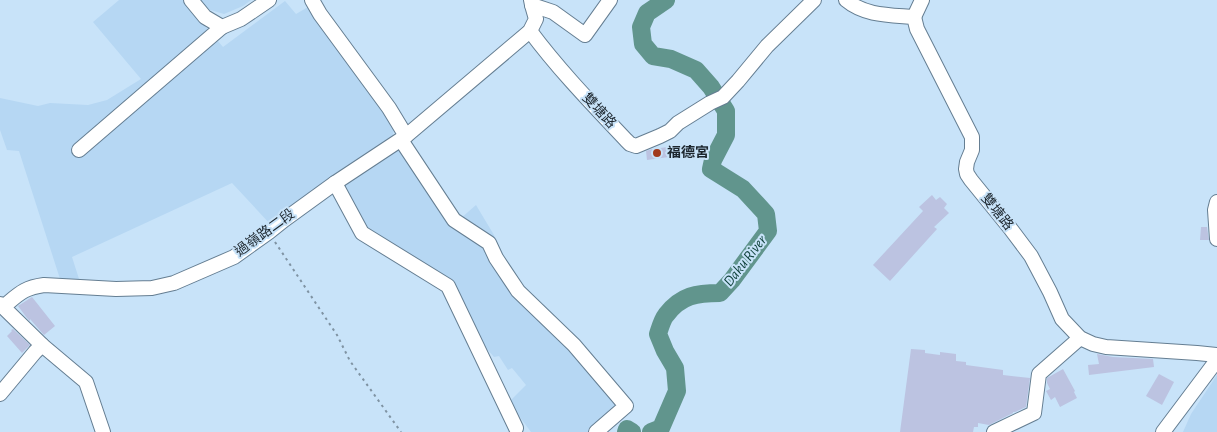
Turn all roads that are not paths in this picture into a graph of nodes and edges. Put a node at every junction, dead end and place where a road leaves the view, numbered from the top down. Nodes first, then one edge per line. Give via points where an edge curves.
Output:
1 (191, 0) edge
2 (268, 0) edge
3 (312, 0) edge
4 (610, 0) edge
5 (814, 0) edge
6 (846, 0) edge
7 (922, 0) edge
8 (532, 2) edge
9 (914, 18) junction
10 (222, 27) junction
11 (530, 31) junction
12 (404, 138) junction
13 (79, 150) dead end
14 (335, 183) junction
15 (1217, 202) edge
16 (1217, 240) edge
17 (2, 306) edge
18 (1080, 338) junction
19 (42, 345) junction
20 (1217, 356) edge
21 (1217, 360) edge
22 (0, 394) edge
23 (516, 428) dead end
24 (103, 432) edge
25 (596, 432) edge
26 (994, 432) edge
27 (1163, 432) edge

1 - 10 street via 204,17
2 - 10 street via 241,19
3 - 12 street via 388,108
4 - 8 street via 585,35 553,12
5 - 11 street, 雙塘路 via 716,100 670,131 636,146 630,144 560,69
6 - 9 street via 871,13
7 - 9 street
8 - 11 street via 536,19
9 - 18 street, 雙塘路 via 972,137 967,174 1031,256 1062,319
10 - 13 street
11 - 12 street, 過嶺路二段
12 - 14 street, 過嶺路二段
12 - 25 street via 454,220 489,243 518,290 574,345 626,406
14 - 17 street, 過嶺路二段 via 234,256 174,283 152,288 116,289 34,286
14 - 23 street via 362,233 448,286
15 - 16 street
17 - 19 street, 過嶺路二段
18 - 20 street, 雙塘路 via 1106,347
18 - 26 street via 1039,374 1034,413
19 - 22 street
19 - 24 street, 過嶺路二段 via 86,382
21 - 27 street

